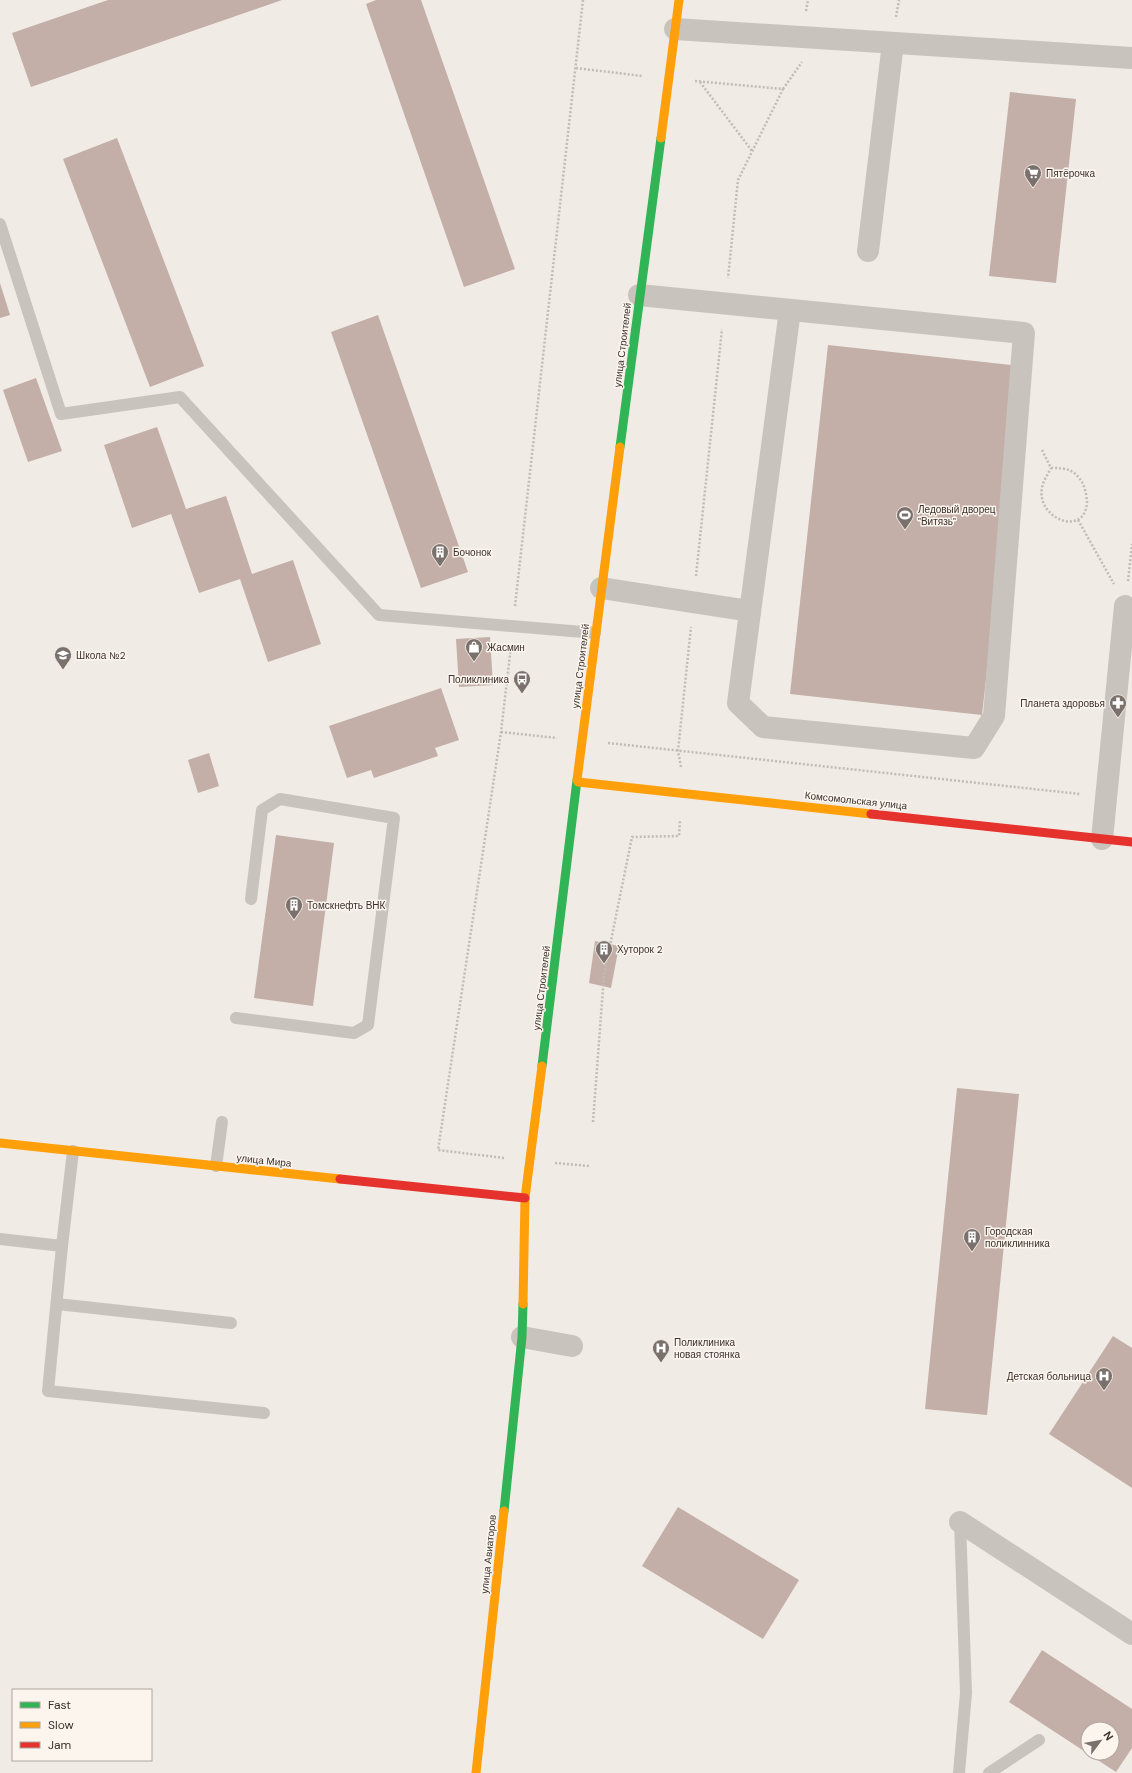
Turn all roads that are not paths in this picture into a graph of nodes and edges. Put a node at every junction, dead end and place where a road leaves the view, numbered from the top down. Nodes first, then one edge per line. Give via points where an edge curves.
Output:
1 (678, 0) edge
2 (675, 29) junction
3 (893, 43) junction
4 (1132, 58) edge
5 (0, 224) edge
6 (868, 251) dead end
7 (639, 295) junction
8 (790, 310) junction
9 (601, 588) junction
10 (1125, 606) road end
11 (750, 611) junction
12 (595, 633) junction
13 (578, 782) junction
14 (1102, 839) junction
15 (1132, 842) edge
16 (251, 899) dead end
17 (236, 1018) dead end
18 (222, 1122) dead end
19 (0, 1143) edge
20 (73, 1151) junction
21 (216, 1166) junction
22 (525, 1198) junction
23 (0, 1239) edge
24 (62, 1246) junction
25 (57, 1304) junction
26 (231, 1323) dead end
27 (522, 1336) junction
28 (572, 1346) dead end
29 (264, 1413) dead end
30 (960, 1522) joint
31 (1132, 1634) edge
32 (1039, 1740) dead end
33 (476, 1773) edge
34 (959, 1773) edge
35 (989, 1773) edge

1 - 2 main road, улица Строителей
2 - 3 street
2 - 7 main road, улица Строителей
3 - 4 street
3 - 6 street
5 - 12 lane via 61,414 180,397 379,615
7 - 8 street
7 - 9 main road, улица Строителей
8 - 11 street
8 - 11 street via 1024,332 994,716 974,748 763,727 738,703
9 - 11 street
9 - 12 main road, улица Строителей
10 - 14 street
12 - 13 main road, улица Строителей
13 - 14 main road, Комсомольская улица
13 - 22 main road, улица Строителей
14 - 15 main road, Комсомольская улица
16 - 17 lane via 262,810 280,799 394,818 368,1025 354,1033
18 - 21 lane
19 - 20 main road, улица Мира
20 - 21 main road, улица Мира
20 - 24 lane
21 - 22 main road, улица Мира
22 - 27 main road, улица Строителей
23 - 24 lane
24 - 25 lane
25 - 26 lane
25 - 29 lane via 48,1391
27 - 28 street
27 - 33 main road, улица Авиаторов
30 - 31 street
30 - 34 lane via 966,1693
32 - 35 lane

